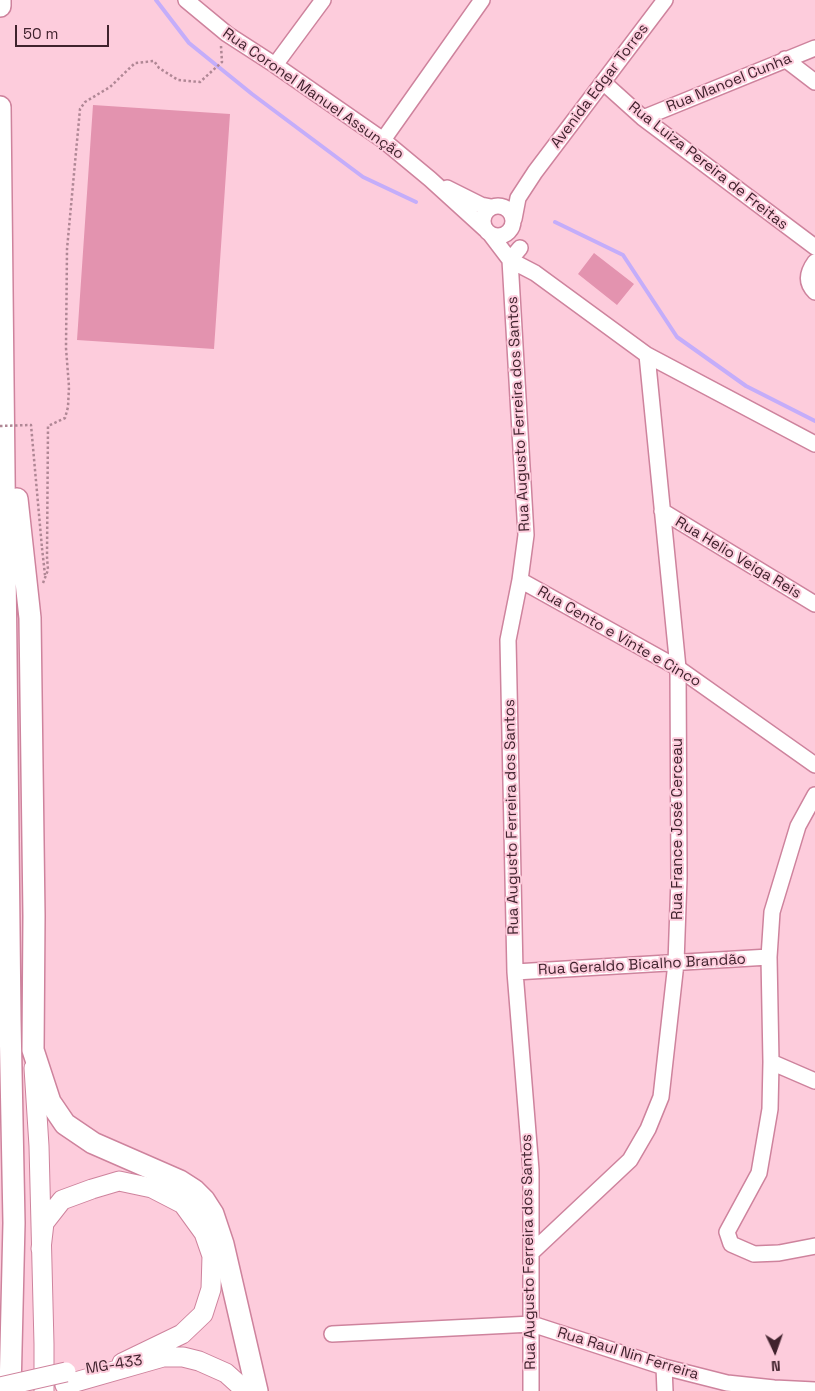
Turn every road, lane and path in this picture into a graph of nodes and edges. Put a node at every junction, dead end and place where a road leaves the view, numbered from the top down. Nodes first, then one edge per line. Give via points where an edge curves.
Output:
1 (0, 0) edge
2 (186, 0) edge
3 (323, 0) edge
4 (482, 0) edge
5 (665, 0) edge
6 (0, 6) edge
7 (815, 48) edge
8 (785, 59) junction
9 (222, 62) dead end
10 (275, 64) junction
11 (603, 82) junction
12 (815, 82) edge
13 (0, 107) edge
14 (643, 118) junction
15 (383, 140) junction
16 (535, 172) junction
17 (430, 179) junction
18 (492, 207) junction
19 (513, 222) junction
20 (488, 232) junction
21 (815, 248) edge
22 (515, 254) junction
23 (815, 262) edge
24 (815, 292) edge
25 (647, 355) junction
26 (3, 377) junction
27 (0, 426) edge
28 (815, 444) edge
29 (662, 511) junction
30 (45, 577) junction
31 (520, 580) junction
32 (42, 585) dead end
33 (815, 604) edge
34 (678, 668) junction
35 (815, 765) edge
36 (815, 795) edge
37 (769, 957) junction
38 (676, 963) junction
39 (515, 972) junction
40 (33, 1050) junction
41 (771, 1062) junction
42 (815, 1081) edge
43 (815, 1246) edge
44 (41, 1249) junction
45 (531, 1253) junction
46 (532, 1324) junction
47 (332, 1334) dead end
48 (162, 1357) junction
49 (122, 1363) junction
50 (664, 1367) junction
51 (66, 1378) junction
52 (0, 1387) edge
53 (815, 1390) edge
54 (10, 1391) edge
55 (36, 1391) edge
56 (44, 1391) edge
57 (246, 1391) edge
58 (258, 1391) edge
59 (531, 1391) edge
60 (665, 1391) edge

1 - 6 highway
2 - 10 street, Rua Coronel Manuel Assunção via 226,34
3 - 10 street
4 - 15 street
5 - 11 street, Avenida Edgar Torres
7 - 8 street, Rua Manoel Cunha
8 - 12 street
8 - 14 street, Rua Manoel Cunha
9 - 30 path via 200,82 178,80 154,61 135,63 80,109 67,249 68,407 65,418 48,426 48,570
10 - 15 street, Rua Coronel Manuel Assunção
11 - 14 street, Rua Luiza Pereira de Freitas
11 - 16 street, Avenida Edgar Torres
13 - 26 highway
14 - 21 street, Rua Luiza Pereira de Freitas
15 - 17 street, Rua Coronel Manuel Assunção
16 - 18 street, Avenida Edgar Torres via 510,196
16 - 19 street, Avenida Edgar Torres via 518,198
17 - 18 street via 481,205
17 - 20 street, Rua Coronel Manuel Assunção
18 - 19 street via 504,207 512,214
18 - 20 street via 484,216 483,225
19 - 20 street via 504,235
19 - 22 street
20 - 22 street, Rua Coronel Manuel Assunção
22 - 25 street via 555,288
22 - 31 street, Rua Augusto Ferreira dos Santos via 526,535
23 - 24 street via 807,275 808,283
25 - 28 street
25 - 29 street, Rua France José Cerceau
26 - 40 highway via 30,618
26 - 54 highway via 14,1222
27 - 30 path, bridge via 31,425
29 - 33 street, Rua Helio Veiga Reis
29 - 34 street, Rua France José Cerceau
30 - 32 path
31 - 34 street, Rua Cento e Vinte e Cinco
31 - 39 street, Rua Augusto Ferreira dos Santos via 508,640
34 - 35 street, Rua Cento e Vinte e Cinco
34 - 38 street, Rua France José Cerceau
36 - 37 street via 798,826 772,912
37 - 38 street, Rua Geraldo Bicalho Brandão
37 - 41 street
38 - 39 street, Rua Geraldo Bicalho Brandão
38 - 45 street, Rua France José Cerceau via 661,1097 648,1129 630,1160
39 - 45 street, Rua Augusto Ferreira dos Santos via 530,1170
40 - 44 main road
40 - 58 highway via 50,1102 65,1124 93,1143 180,1181 194,1190 209,1207 223,1244
41 - 42 street
41 - 43 street via 770,1109 759,1173 728,1232 731,1244 754,1254 779,1254
44 - 49 main road via 44,1224 62,1200 119,1181 152,1188 183,1204 204,1233 212,1256 211,1289 203,1314 182,1334
44 - 56 main road
45 - 46 street, Rua Augusto Ferreira dos Santos
46 - 47 street
46 - 50 street, Rua Raul Nin Ferreira
46 - 59 street, Rua Augusto Ferreira dos Santos
48 - 49 main road, MG-433 / MG-433
48 - 51 main road, MG-433
48 - 57 main road, MG-433 via 199,1361 226,1372
49 - 51 main road, MG-433 / MG-433
50 - 53 street, Rua Raul Nin Ferreira via 727,1383
50 - 60 street
51 - 52 main road, MG-433, bridge
51 - 55 main road, MG-433

